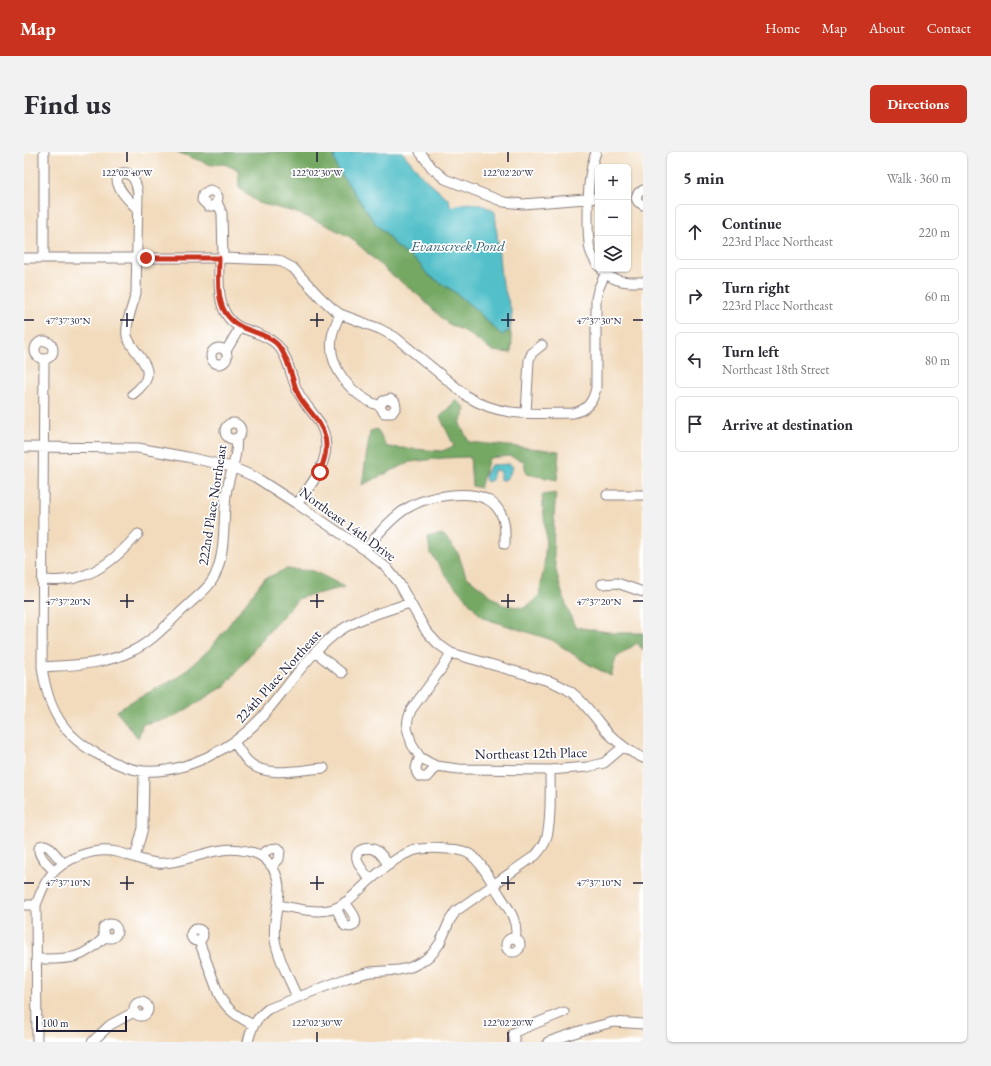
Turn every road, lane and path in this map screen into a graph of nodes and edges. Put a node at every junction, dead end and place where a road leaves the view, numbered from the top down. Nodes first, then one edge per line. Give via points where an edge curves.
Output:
1 (44, 152) edge
2 (420, 152) edge
3 (596, 152) edge
4 (643, 190) edge
5 (588, 198) junction
6 (595, 198) edge
7 (632, 198) edge
8 (217, 202) dead end
9 (643, 205) edge
10 (137, 209) dead end
11 (24, 258) edge
12 (44, 258) junction
13 (137, 258) junction
14 (221, 258) junction
15 (595, 260) edge
16 (603, 272) edge
17 (604, 272) edge
18 (643, 282) edge
19 (340, 314) junction
20 (240, 327) junction
21 (542, 345) dead end
22 (226, 351) dead end
23 (44, 359) dead end
24 (133, 394) dead end
25 (380, 406) dead end
26 (526, 413) junction
27 (236, 438) dead end
28 (24, 447) edge
29 (43, 447) junction
30 (232, 468) junction
31 (607, 495) dead end
32 (643, 495) edge
33 (297, 504) junction
34 (138, 534) dead end
35 (505, 544) dead end
36 (365, 550) junction
37 (42, 580) junction
38 (602, 584) dead end
39 (643, 592) edge
40 (409, 603) junction
41 (315, 652) junction
42 (451, 653) junction
43 (42, 667) junction
44 (342, 673) dead end
45 (234, 742) junction
46 (623, 747) junction
47 (420, 757) junction
48 (643, 758) edge
49 (436, 766) junction
50 (324, 768) dead end
51 (550, 770) junction
52 (144, 771) junction
53 (260, 855) junction
54 (135, 857) junction
55 (389, 865) junction
56 (272, 866) junction
57 (370, 880) junction
58 (494, 886) junction
59 (345, 902) junction
60 (24, 905) edge
61 (36, 905) junction
62 (278, 905) junction
63 (336, 908) junction
64 (105, 937) dead end
65 (515, 938) dead end
66 (199, 941) dead end
67 (36, 960) junction
68 (297, 997) junction
69 (134, 1012) dead end
70 (564, 1012) dead end
71 (643, 1024) edge
72 (253, 1025) junction
73 (37, 1042) edge
74 (92, 1042) edge
75 (248, 1042) edge
76 (515, 1042) edge
77 (548, 1042) edge

1 - 12 street
2 - 5 street via 432,168 445,179 504,202 523,204
3 - 5 street
4 - 7 street
5 - 6 street
5 - 15 street via 588,239
7 - 9 street
8 - 14 street via 222,213
10 - 13 street
11 - 12 street
12 - 13 street
13 - 14 street
13 - 24 street via 136,293 126,330 129,342 145,364 147,374 144,383
14 - 19 street via 270,259 286,263
14 - 20 street via 221,303 231,320
16 - 26 street via 596,299 594,396 580,412
17 - 18 street via 622,282
19 - 25 street via 332,336 334,363 361,396
19 - 26 street via 395,337 480,404 504,412
20 - 22 street
20 - 33 street via 269,338 280,348 300,396 317,420 325,438 325,456 320,472
21 - 26 street via 532,353 529,360
23 - 29 street
27 - 30 street, 222nd Place Northeast
28 - 29 street, Northeast 14th Drive
29 - 30 street, Northeast 14th Drive via 138,448
29 - 37 street
30 - 33 street, Northeast 14th Drive via 255,477
30 - 43 street, 222nd Place Northeast via 227,483 220,561 216,575 205,589 157,634 133,651 91,663
31 - 32 street
33 - 36 street, Northeast 14th Drive
34 - 37 street via 110,562 88,574 64,580
35 - 36 street via 502,517 492,502 479,496 447,496 430,498 410,506 375,537
36 - 40 street, Northeast 14th Drive via 393,574
37 - 43 street
38 - 39 street via 617,583
40 - 41 street, 224th Place Northeast via 343,628
40 - 42 street, Northeast 14th Drive via 426,631
41 - 44 street
41 - 45 street, 224th Place Northeast via 260,719
42 - 46 street, Northeast 14th Drive via 561,686 586,706
42 - 47 street via 411,710 408,719 409,737
43 - 52 street via 53,709 64,728 97,754 119,765
45 - 50 street via 250,764 264,770 284,772
45 - 52 street via 187,765
46 - 48 street
46 - 51 street, Northeast 12th Place via 598,765
47 - 49 street
47 - 49 street via 416,769 420,777 427,777
49 - 51 street, Northeast 12th Place via 459,769
51 - 58 street via 546,841 536,855
52 - 54 street via 143,828
53 - 54 street via 243,850 214,850 162,864
53 - 56 street
53 - 56 street via 278,848 279,859
54 - 61 street via 103,851 76,858 59,868 44,886
55 - 57 street
55 - 57 street via 375,849 359,851 356,855 357,860
55 - 58 street via 420,849 455,849 471,855
56 - 62 street via 278,883
57 - 59 street
58 - 65 street via 516,924
58 - 68 street via 456,912 440,943 423,961 400,970 370,972 346,978
59 - 63 street
59 - 63 street via 356,919 353,926 345,926
60 - 61 street
61 - 67 street
62 - 63 street via 317,911
62 - 68 street via 275,941
64 - 67 street via 86,953 78,956
66 - 72 street via 223,1003
67 - 73 street
68 - 72 street via 268,1009
69 - 74 street via 110,1025
70 - 76 street via 513,1033
71 - 77 street via 613,1022
72 - 75 street

